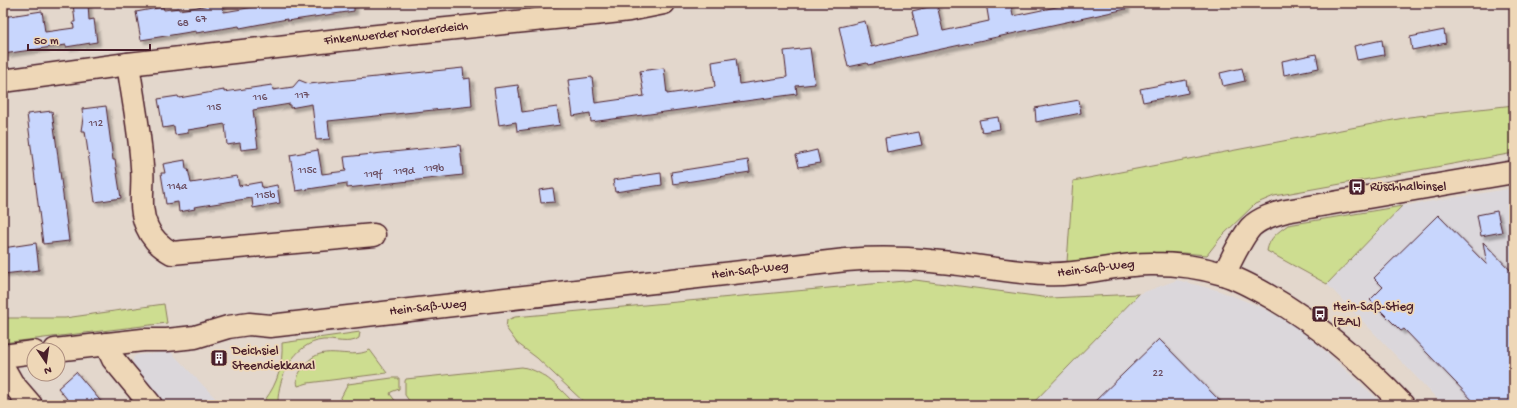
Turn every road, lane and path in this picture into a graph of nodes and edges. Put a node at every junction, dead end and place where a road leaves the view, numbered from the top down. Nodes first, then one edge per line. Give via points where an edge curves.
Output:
1 (664, 3) edge
2 (128, 64) junction
3 (3, 81) edge
4 (1514, 172) edge
5 (374, 235) dead end
6 (1224, 274) junction
7 (106, 344) junction
8 (66, 349) edge
9 (26, 353) edge
10 (3, 356) edge
11 (3, 367) edge
12 (31, 405) edge
13 (151, 405) edge
14 (1403, 405) edge

1 - 2 street, Finkenwerder Norderdeich via 594,14 463,26
2 - 3 street, Finkenwerder Norderdeich
2 - 5 street via 142,165 141,201 144,218 150,234 164,248 172,253
4 - 6 street via 1286,211 1267,217 1251,227
6 - 7 street, Hein-Saß-Weg via 1176,264 1140,264 1054,274 931,260 846,260 270,326 228,326 195,337
6 - 14 street, Hein-Saß-Weg via 1286,306 1329,335
7 - 8 street, Hein-Saß-Weg
7 - 13 street via 113,359
9 - 10 street
11 - 12 street via 12,383

